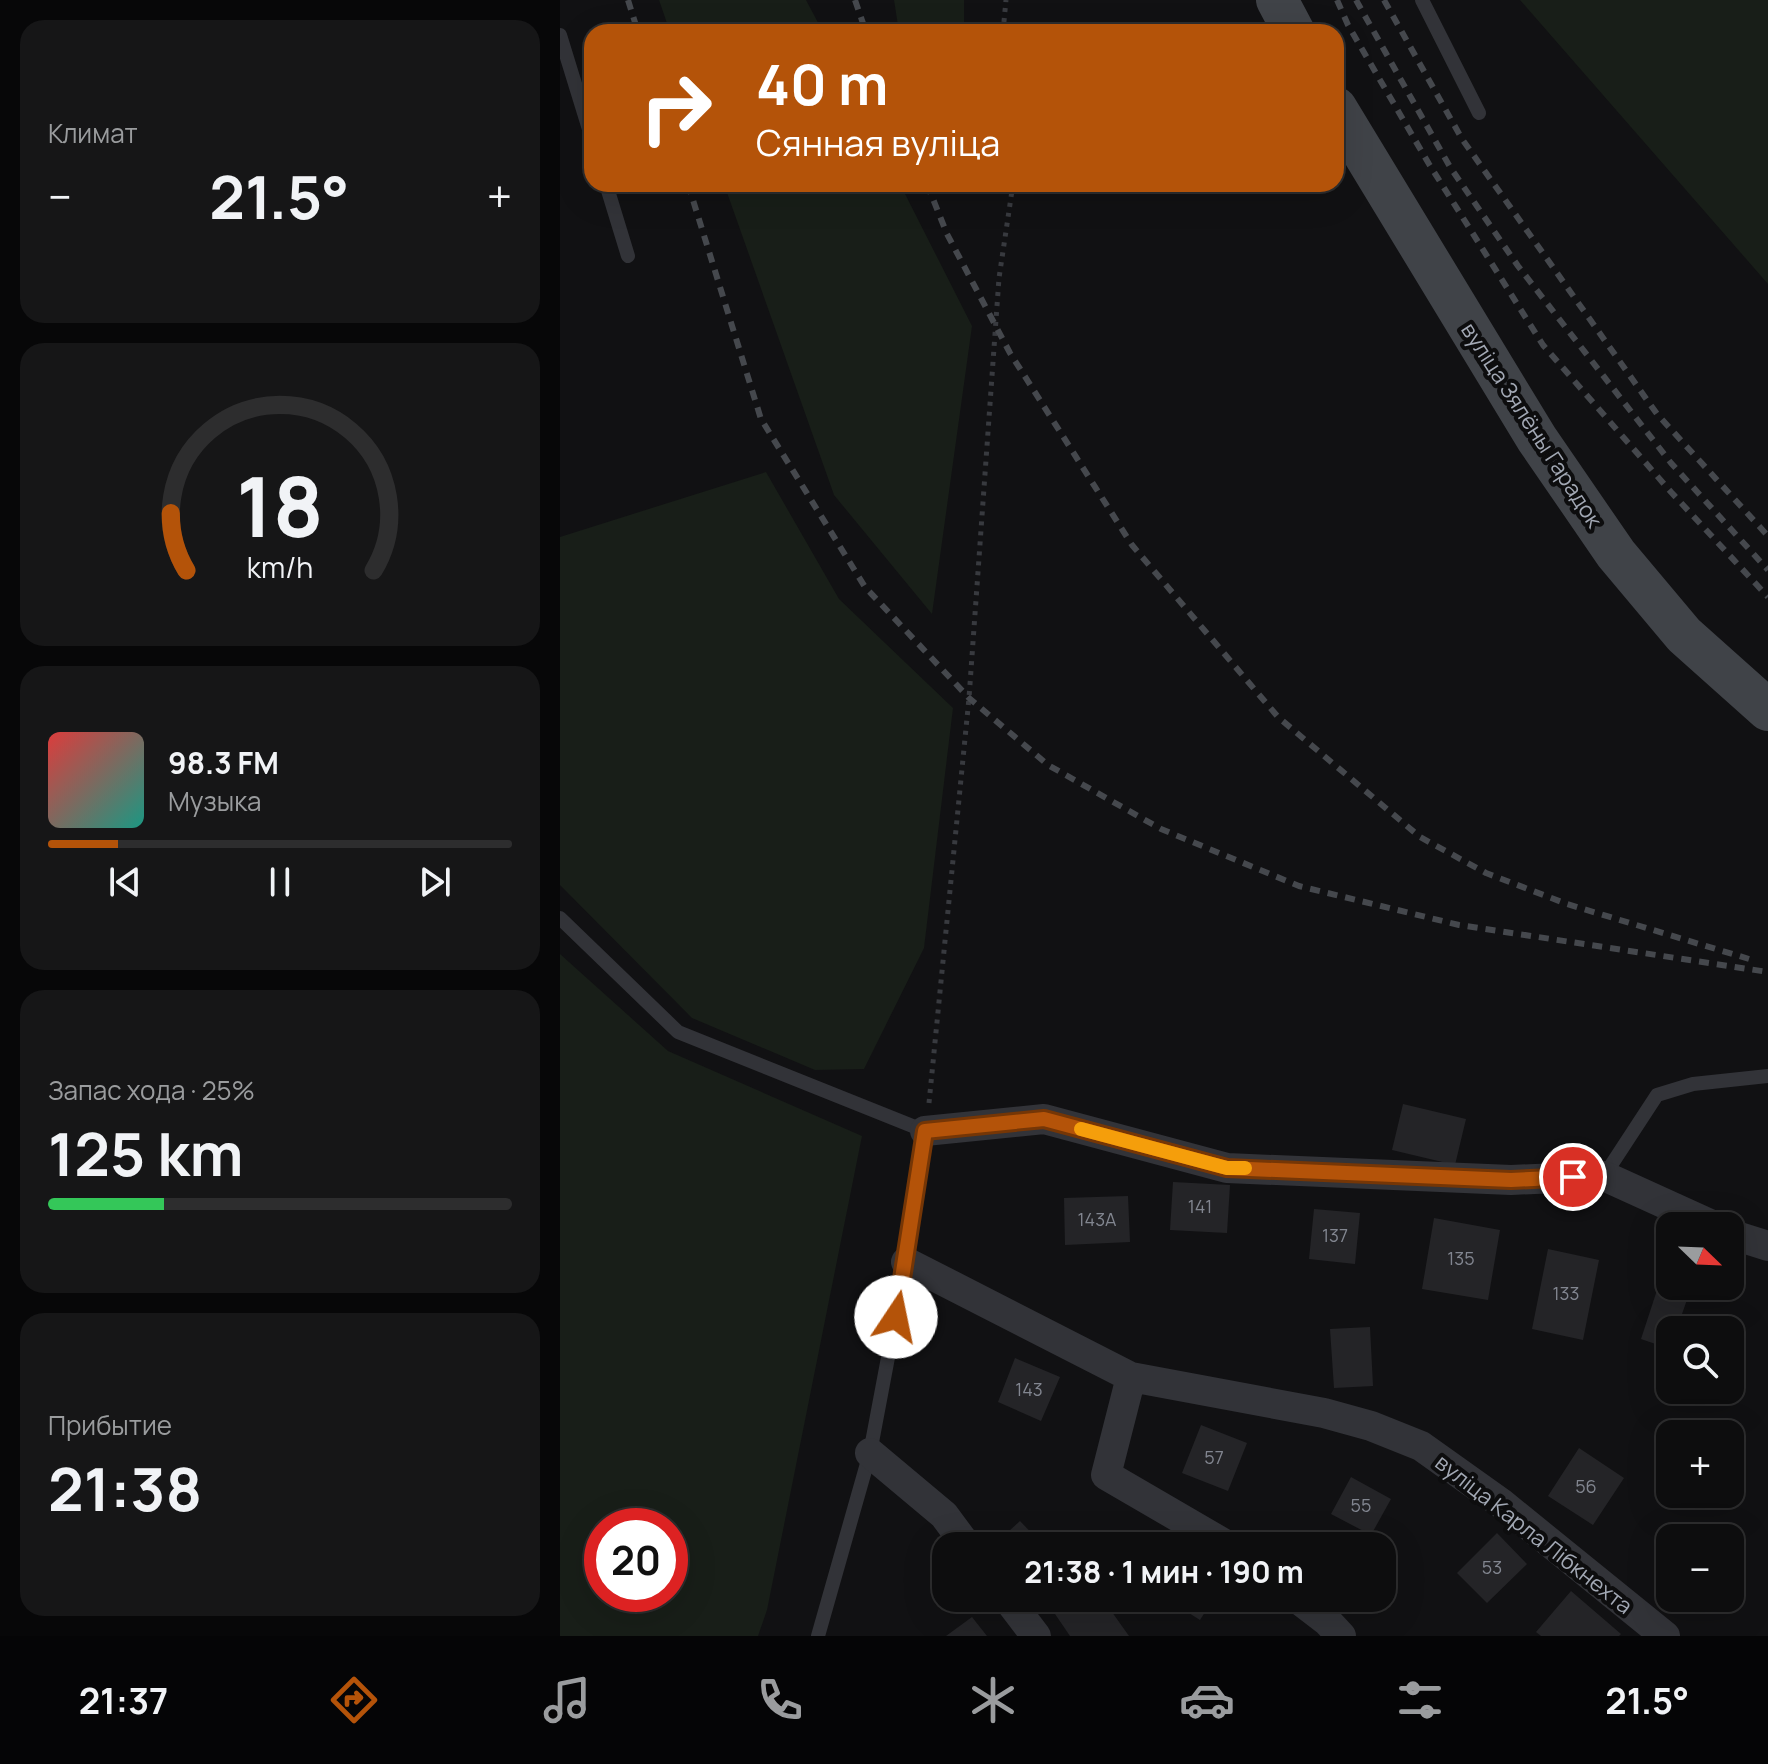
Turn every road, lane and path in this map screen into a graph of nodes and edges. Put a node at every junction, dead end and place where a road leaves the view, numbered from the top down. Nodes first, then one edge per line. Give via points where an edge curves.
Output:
1 (1006, 0) edge
2 (1277, 0) edge
3 (1422, 0) edge
4 (1004, 24) edge
5 (1290, 24) edge
6 (560, 35) edge
7 (584, 113) edge
8 (1479, 113) dead end
9 (1344, 121) edge
10 (608, 192) edge
11 (1012, 192) edge
12 (628, 256) dead end
13 (1768, 710) edge
14 (560, 918) edge
15 (1768, 1076) edge
16 (925, 1131) junction
17 (1604, 1176) junction
18 (1683, 1212) edge
19 (1744, 1238) edge
20 (1768, 1246) edge
21 (906, 1262) junction
22 (1131, 1377) junction
23 (870, 1453) junction
24 (957, 1532) edge
25 (1204, 1532) edge
26 (1018, 1612) edge
27 (1315, 1612) edge
28 (818, 1636) edge
29 (1036, 1636) edge
30 (1341, 1636) edge
31 (1665, 1636) edge

1 - 4 path
2 - 5 street
3 - 8 lane
6 - 7 lane
9 - 13 street, вуліца Зялёны Гарадок via 1537,439 1616,554 1684,635
10 - 12 lane
11 - 16 path via 999,278 969,698
14 - 16 lane via 678,1032
15 - 17 lane via 1693,1084 1657,1095
16 - 17 street via 1044,1119 1227,1168 1511,1180
16 - 21 lane
17 - 18 street
19 - 20 street
21 - 22 street, вуліца Карла Лібкнехта
21 - 23 lane
22 - 25 street via 1106,1475
22 - 31 street, вуліца Карла Лібкнехта via 1324,1413 1421,1446 1501,1503
23 - 24 street via 944,1515
23 - 28 lane
26 - 29 street
27 - 30 street

